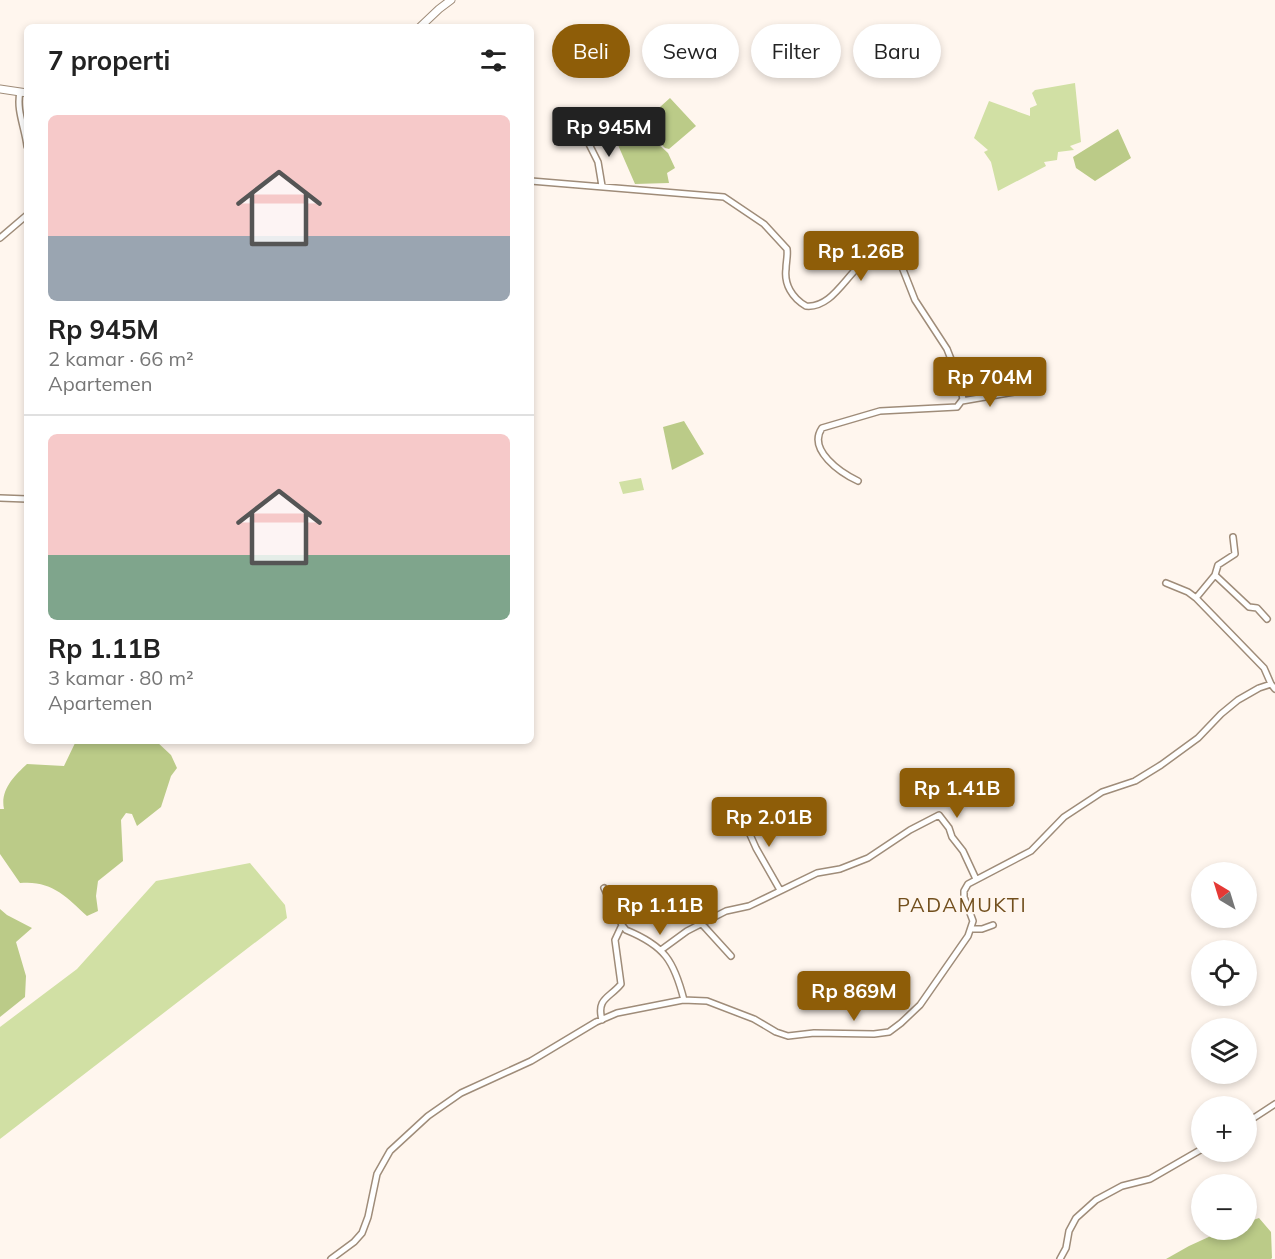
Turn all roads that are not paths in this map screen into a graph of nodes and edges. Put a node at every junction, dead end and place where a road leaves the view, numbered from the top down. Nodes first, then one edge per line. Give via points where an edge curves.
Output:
1 (451, 0) edge
2 (423, 24) edge
3 (0, 89) edge
4 (24, 92) edge
5 (24, 125) edge
6 (586, 138) dead end
7 (534, 181) edge
8 (602, 186) junction
9 (24, 218) edge
10 (0, 238) edge
11 (1014, 392) dead end
12 (962, 401) junction
13 (858, 481) dead end
14 (0, 498) edge
15 (24, 499) edge
16 (1233, 537) dead end
17 (1215, 575) junction
18 (1166, 583) dead end
19 (1196, 598) junction
20 (1267, 619) dead end
21 (1273, 686) edge
22 (740, 812) dead end
23 (976, 879) junction
24 (604, 888) dead end
25 (780, 890) junction
26 (701, 923) junction
27 (621, 925) junction
28 (993, 925) dead end
29 (971, 929) junction
30 (660, 950) junction
31 (730, 956) dead end
32 (684, 1000) junction
33 (602, 1020) junction
34 (1275, 1104) edge
35 (1257, 1116) edge
36 (1191, 1155) edge
37 (331, 1259) edge
38 (1060, 1259) edge

1 - 2 street
3 - 4 street
4 - 5 street via 18,108
6 - 8 street via 598,162
7 - 8 street
8 - 12 street via 731,201 764,224 787,249 787,285 806,306 819,305 832,296 860,264 876,256 892,258 902,267 915,300 947,348
9 - 10 street
11 - 12 street
12 - 13 street via 953,407 880,411 822,428 819,446 841,472
14 - 15 street
16 - 17 street via 1235,554 1218,565
17 - 19 street
17 - 20 street
18 - 19 street
19 - 21 street via 1264,668
21 - 23 street via 1259,688 1239,700 1161,765 1135,781 1102,792 1064,817 1031,851
22 - 25 street
23 - 25 street via 939,815 868,858 817,873
23 - 29 street via 964,891 973,921
24 - 27 street
25 - 26 street
26 - 30 street
26 - 31 street
27 - 30 street
27 - 33 street via 615,940 621,984 604,999 599,1009
28 - 29 street
29 - 32 street via 920,1005 889,1032 788,1036 716,1004
30 - 32 street via 672,962
32 - 33 street via 617,1013
33 - 37 street via 531,1060 460,1093 428,1116 390,1151 377,1174 362,1233
34 - 35 street
36 - 38 street via 1150,1179 1122,1186 1096,1200 1076,1218

